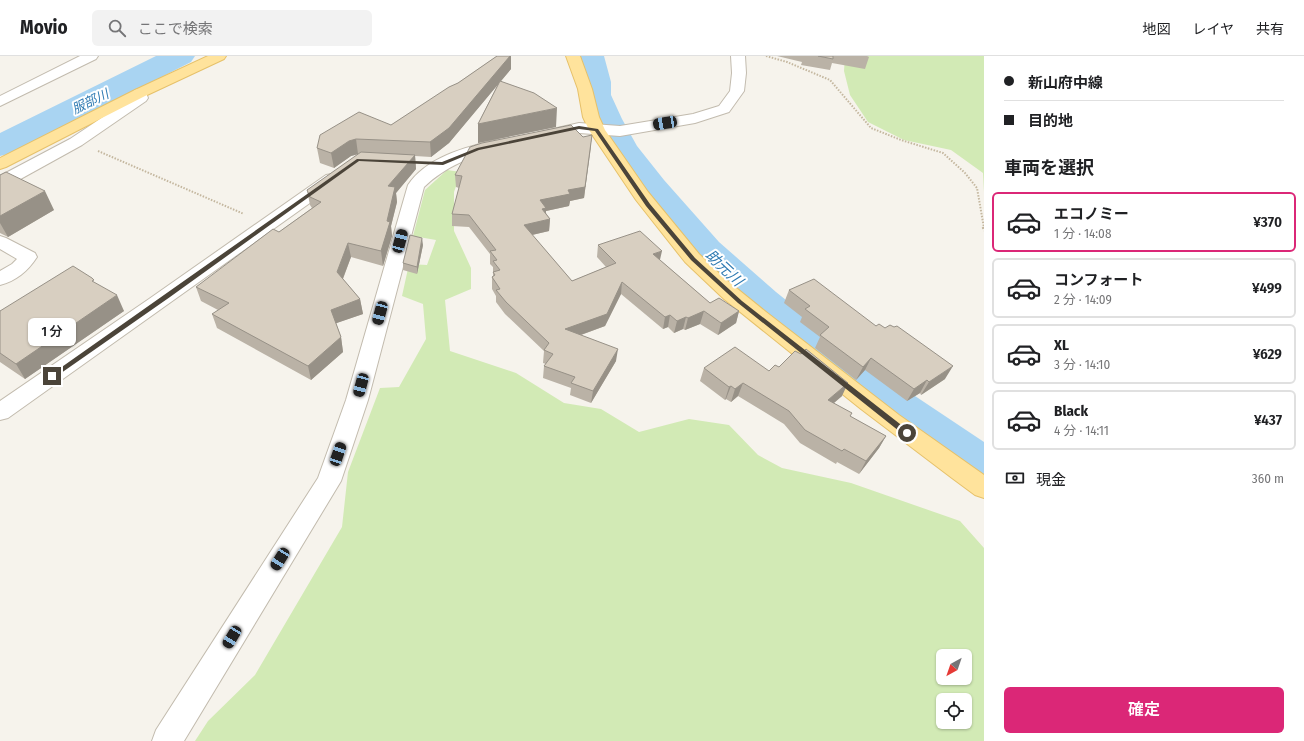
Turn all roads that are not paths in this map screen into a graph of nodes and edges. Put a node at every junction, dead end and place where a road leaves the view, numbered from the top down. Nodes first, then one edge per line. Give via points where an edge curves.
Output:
1 (91, 56) edge
2 (219, 56) edge
3 (573, 56) edge
4 (738, 56) edge
5 (140, 92) junction
6 (0, 102) edge
7 (597, 130) junction
8 (417, 163) dead end
9 (0, 164) edge
10 (443, 164) junction
11 (346, 169) edge
12 (0, 183) edge
13 (0, 242) edge
14 (0, 279) edge
15 (0, 412) edge
16 (984, 488) edge
17 (167, 741) edge

1 - 6 street
2 - 5 main road
3 - 7 main road
4 - 7 street via 737,91 724,109 695,118 620,131
5 - 9 main road
5 - 12 street via 141,98 76,142
7 - 10 street via 579,128 478,149
7 - 16 main road via 648,205 693,259 740,302 907,433
8 - 10 street
10 - 17 street via 429,172 416,185 357,400 328,481
11 - 15 street
13 - 14 street via 28,257 19,268

